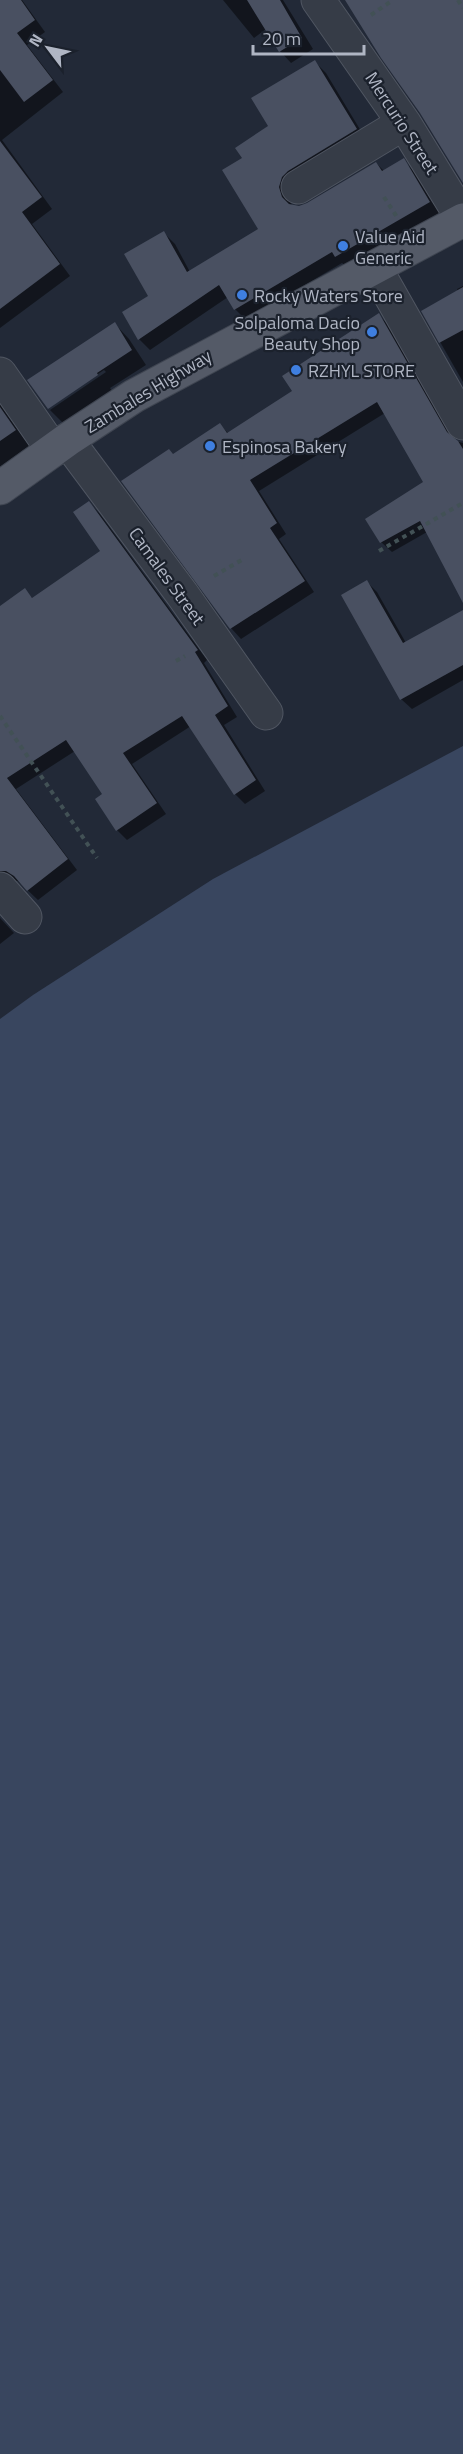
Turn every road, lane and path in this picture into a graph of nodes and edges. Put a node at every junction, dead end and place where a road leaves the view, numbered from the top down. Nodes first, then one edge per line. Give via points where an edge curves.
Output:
1 (318, 0) edge
2 (458, 0) edge
3 (463, 8) edge
4 (404, 123) junction
5 (298, 188) dead end
6 (463, 220) edge
7 (375, 268) junction
8 (0, 374) edge
9 (463, 423) edge
10 (60, 445) junction
11 (0, 488) edge
12 (463, 503) edge
13 (380, 551) dead end
14 (266, 713) dead end
15 (0, 716) edge
16 (98, 858) dead end
17 (0, 890) edge
18 (25, 917) dead end

1 - 4 street, Mercurio Street
2 - 3 path
4 - 5 street
4 - 6 street, Mercurio Street
6 - 7 main road, Zambales Highway
7 - 9 street
7 - 10 main road, Zambales Highway via 134,396
8 - 10 street, Camales Street
10 - 11 main road, Zambales Highway
10 - 14 street, Camales Street via 182,594
12 - 13 path
15 - 16 path
17 - 18 street

